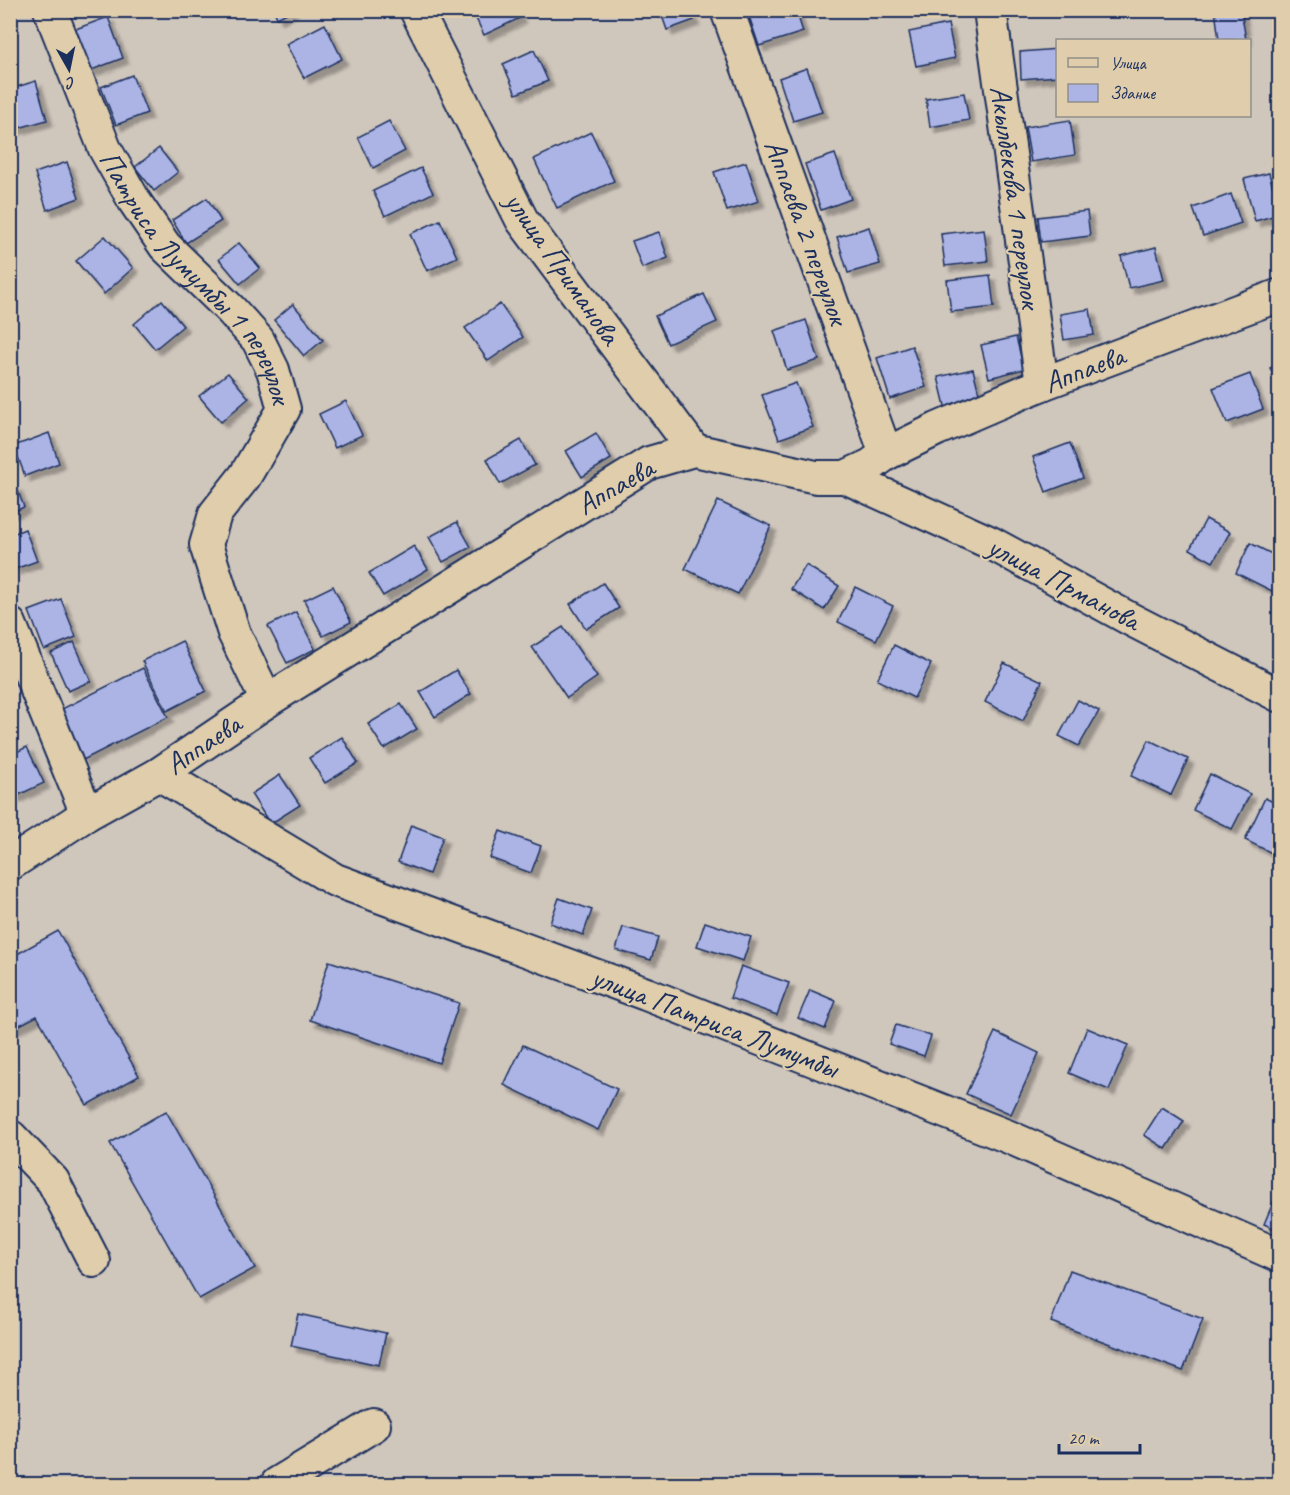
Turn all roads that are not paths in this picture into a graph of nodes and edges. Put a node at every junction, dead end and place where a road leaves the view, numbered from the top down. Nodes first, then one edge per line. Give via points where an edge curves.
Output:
1 (50, 10) edge
2 (416, 10) edge
3 (727, 10) edge
4 (990, 10) edge
5 (1280, 295) edge
6 (1042, 384) junction
7 (694, 450) junction
8 (886, 454) junction
9 (845, 477) junction
10 (10, 624) edge
11 (1280, 696) edge
12 (267, 701) junction
13 (159, 774) junction
14 (87, 814) junction
15 (10, 864) edge
16 (10, 1137) edge
17 (1280, 1256) edge
18 (94, 1261) dead end
19 (374, 1425) dead end
20 (277, 1485) edge

1 - 12 street, Патриса Лумумбы 1 переулок via 105,149 135,202 165,246 258,340 273,370 284,408 245,476 215,514 206,545 234,633
2 - 7 street, улица Приманова via 522,220
3 - 8 street, Аппаева 2 переулок
4 - 6 street, Акылбекова 1 переулок
5 - 6 street, Аппаева
6 - 8 street, Аппаева
7 - 9 street, Аппаева via 816,477
7 - 12 street, Аппаева via 649,463
8 - 9 street, Аппаева
9 - 11 street, улица Прманова via 991,543
10 - 14 street
12 - 13 street, Аппаева
13 - 14 street, Аппаева
13 - 17 street, улица Патриса Лумумбы via 335,880 646,994 1009,1137
14 - 15 street, Аппаева
16 - 18 street via 53,1181
19 - 20 street

